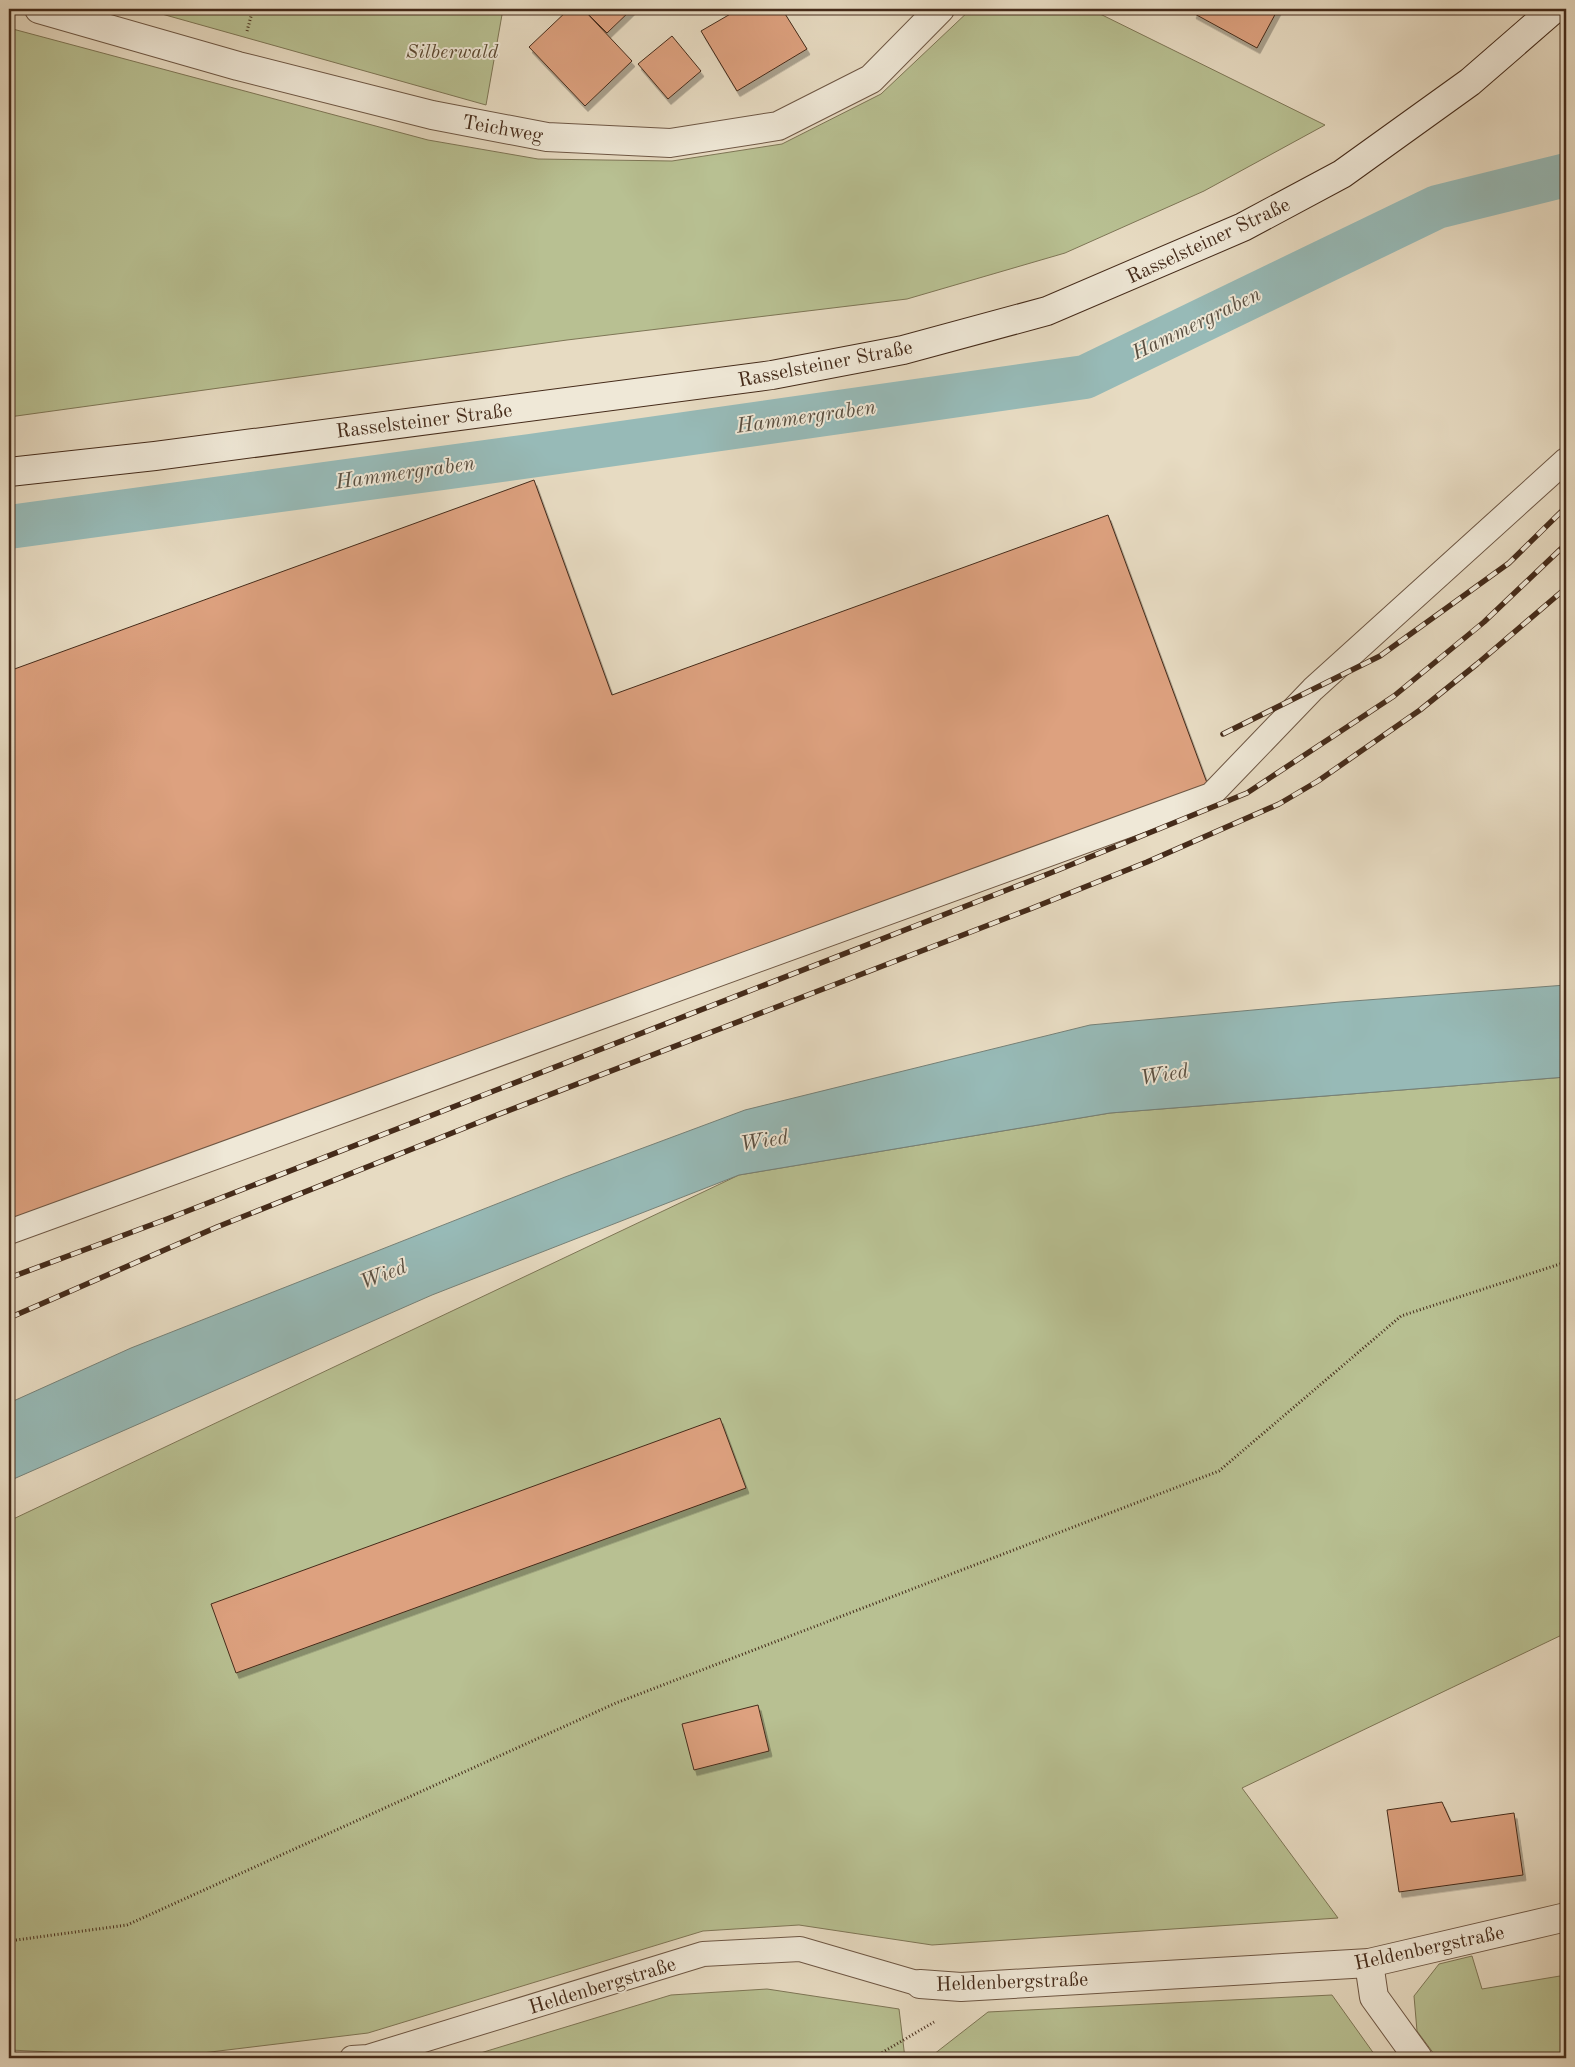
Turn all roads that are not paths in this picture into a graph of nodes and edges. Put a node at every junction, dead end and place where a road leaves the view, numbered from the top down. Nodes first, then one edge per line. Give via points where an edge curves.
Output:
1 (39, 9) edge
2 (940, 9) edge
3 (1554, 9) edge
4 (1566, 460) edge
5 (9, 472) edge
6 (9, 1232) edge
7 (1566, 1916) edge
8 (1369, 1963) junction
9 (920, 1984) joint
10 (352, 2058) edge
11 (1418, 2058) edge

1 - 2 street, Teichweg via 238,66 432,115 547,137 670,144 778,126 871,79
3 - 5 street, Rasselsteiner Straße via 1470,82 1342,174 1243,227 1047,311 903,350 772,375 165,455
4 - 6 lane via 1313,689 1211,795
7 - 8 street, Heldenbergstraße
8 - 9 street, Heldenbergstraße via 962,1987
8 - 11 street via 1374,1997
9 - 10 lane, Heldenbergstraße via 800,1948 703,1954 368,2057

